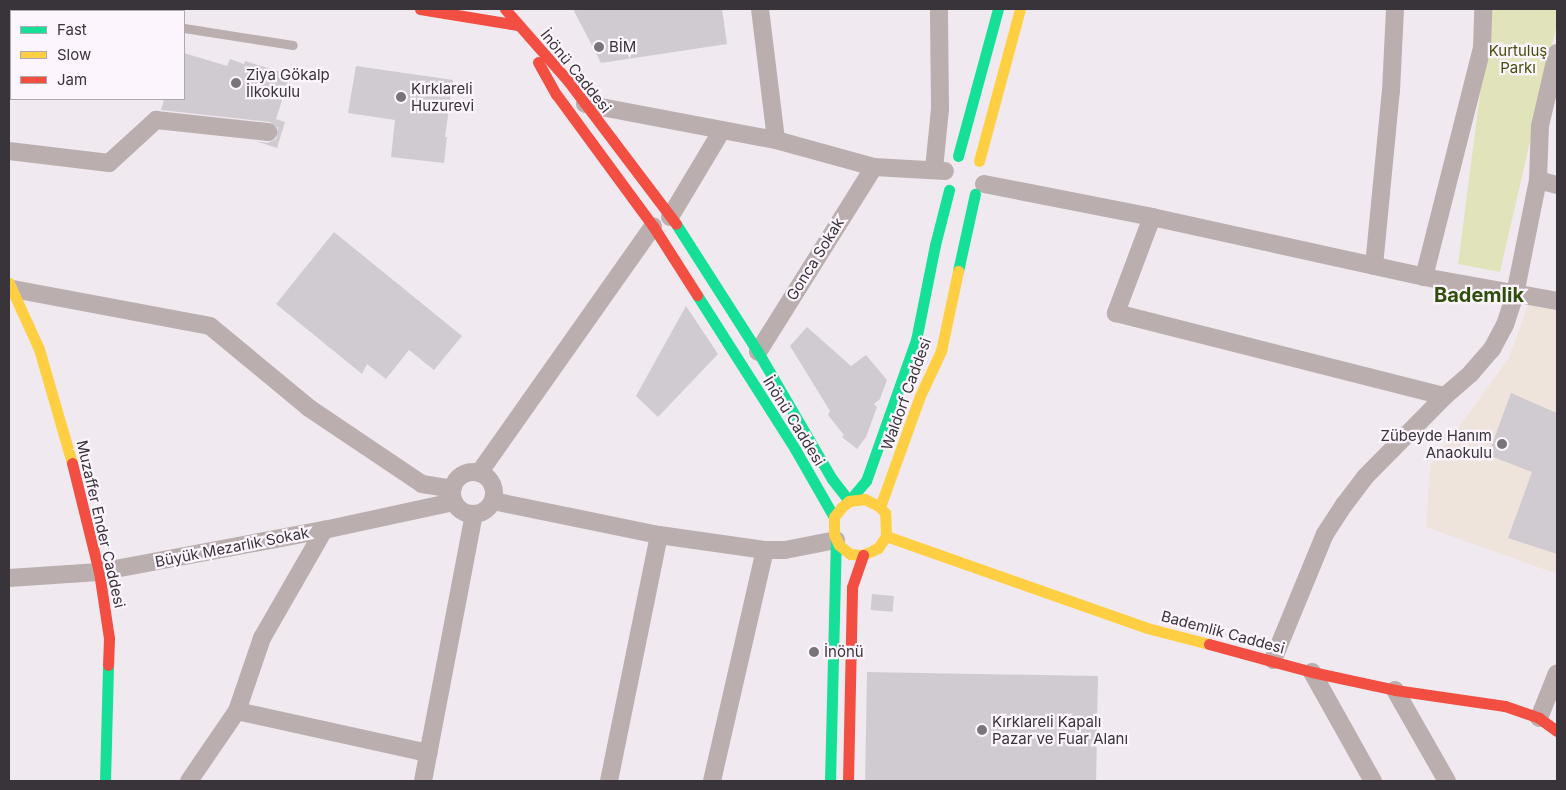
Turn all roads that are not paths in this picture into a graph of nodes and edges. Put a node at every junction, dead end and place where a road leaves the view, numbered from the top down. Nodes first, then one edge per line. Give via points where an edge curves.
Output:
1 (420, 9) edge
2 (505, 9) edge
3 (760, 9) edge
4 (939, 9) edge
5 (998, 9) edge
6 (1020, 9) edge
7 (1395, 9) edge
8 (1483, 9) edge
9 (518, 25) junction
10 (185, 28) edge
11 (293, 45) dead end
12 (1557, 53) edge
13 (585, 104) junction
14 (722, 130) junction
15 (268, 132) dead end
16 (776, 140) junction
17 (9, 151) edge
18 (958, 156) junction
19 (979, 161) junction
20 (874, 168) junction
21 (940, 170) junction
22 (1538, 180) junction
23 (1557, 185) edge
24 (979, 189) junction
25 (950, 190) junction
26 (670, 217) junction
27 (1152, 217) junction
28 (653, 226) junction
29 (1374, 266) junction
30 (1424, 277) junction
31 (11, 286) edge
32 (1515, 294) junction
33 (1557, 302) edge
34 (758, 352) junction
35 (1445, 396) junction
36 (479, 473) junction
37 (453, 495) junction
38 (493, 501) junction
39 (850, 501) junction
40 (882, 510) junction
41 (474, 514) junction
42 (834, 517) junction
43 (324, 530) junction
44 (659, 535) junction
45 (886, 536) junction
46 (836, 540) junction
47 (765, 550) junction
48 (864, 555) junction
49 (99, 572) junction
50 (9, 578) edge
51 (1273, 660) junction
52 (1312, 672) junction
53 (1557, 673) edge
54 (1395, 690) junction
55 (238, 711) junction
56 (1539, 718) junction
57 (1557, 731) edge
58 (428, 753) junction
59 (105, 781) edge
60 (190, 781) edge
61 (423, 781) edge
62 (609, 781) edge
63 (712, 781) edge
64 (830, 781) edge
65 (848, 781) edge
66 (1373, 781) edge
67 (1447, 781) edge

1 - 9 main road
2 - 9 main road
3 - 16 street
4 - 21 street
5 - 18 main road
6 - 19 main road
7 - 29 street via 1391,91
8 - 30 street via 1482,46
9 - 13 main road, İnönü Caddesi
9 - 28 main road, İnönü Caddesi via 556,94
10 - 11 lane
12 - 22 street via 1540,126
13 - 14 street
13 - 26 main road, İnönü Caddesi
14 - 16 street
14 - 26 street
15 - 17 street via 156,120 109,163
16 - 20 street
18 - 19 main road via 972,156
18 - 21 main road
19 - 24 main road via 985,171
20 - 21 street
20 - 34 street, Gonca Sokak
21 - 25 main road
22 - 23 street
22 - 32 street
24 - 25 main road via 962,196
24 - 27 street
24 - 40 main road, Waldorf Caddesi via 940,352 920,396
25 - 39 main road, Waldorf Caddesi via 916,340 866,481
26 - 34 main road, İnönü Caddesi
27 - 29 street
27 - 35 street via 1116,313
28 - 36 street
28 - 42 main road, İnönü Caddesi via 796,449
29 - 30 street
30 - 32 street
31 - 37 street via 210,326 309,408 422,484
31 - 49 main road, Muzaffer Ender Caddesi via 39,349 62,423
32 - 33 street
32 - 35 street via 1505,325 1492,349
34 - 39 main road, İnönü Caddesi via 832,479
35 - 51 street via 1365,478 1339,512 1308,572
36 - 37 street via 460,477
36 - 38 street via 486,476 494,488
37 - 41 street via 464,512
37 - 43 street, Büyük Mezarlık Sokak
38 - 41 street via 484,512
38 - 44 street
39 - 40 main road via 865,499
39 - 42 main road
40 - 45 main road
41 - 58 street
42 - 46 main road
43 - 49 street, Büyük Mezarlık Sokak
43 - 55 street via 262,638
44 - 47 street
44 - 62 street
45 - 48 main road via 878,548
45 - 51 main road, Bademlik Caddesi via 1147,628
46 - 47 street via 785,550
46 - 48 main road via 850,554
46 - 64 main road
47 - 63 street
48 - 65 main road via 852,587
49 - 50 street, Büyük Mezarlık Sokak
49 - 59 main road, Muzaffer Ender Caddesi via 110,638
51 - 52 main road, Bademlik Caddesi
52 - 54 main road, Bademlik Caddesi
52 - 66 street
53 - 56 street
54 - 56 main road, Bademlik Caddesi via 1505,706
54 - 67 street
55 - 58 street
55 - 60 street
56 - 57 main road, Bademlik Caddesi
58 - 61 street

